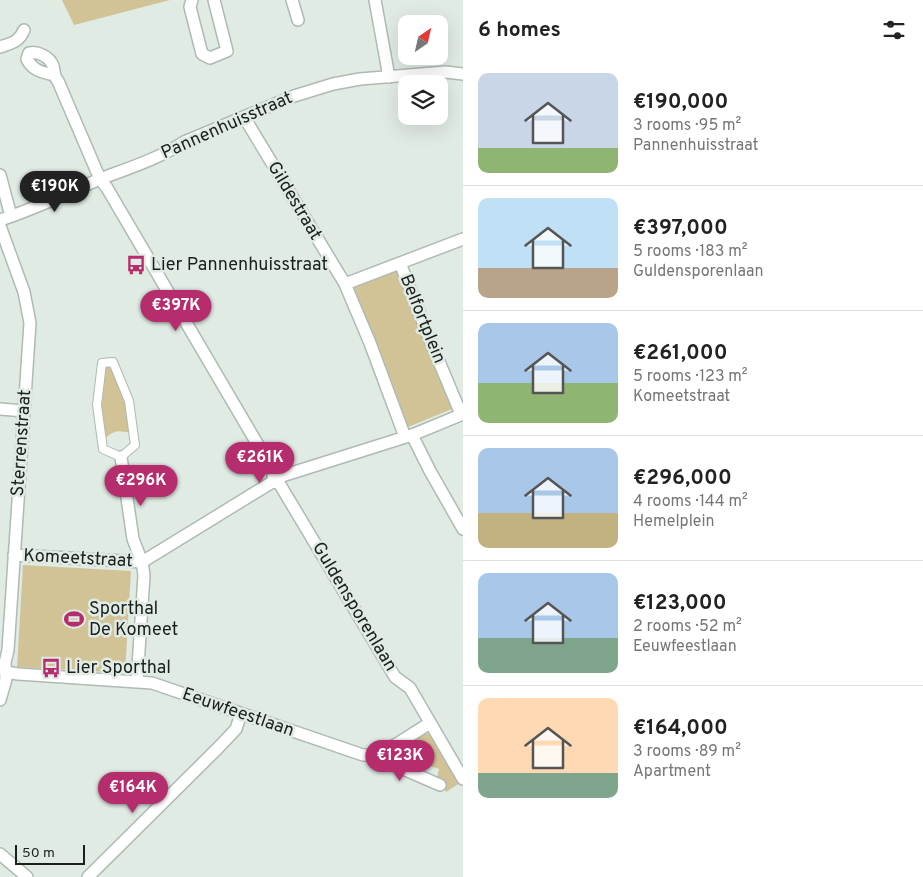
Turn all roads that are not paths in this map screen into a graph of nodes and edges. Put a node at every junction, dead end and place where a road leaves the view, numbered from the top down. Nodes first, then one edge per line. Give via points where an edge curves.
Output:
1 (192, 0) edge
2 (214, 0) edge
3 (292, 0) edge
4 (375, 0) edge
5 (298, 20) dead end
6 (24, 30) dead end
7 (0, 47) edge
8 (463, 74) edge
9 (54, 76) dead end
10 (389, 77) junction
11 (244, 117) junction
12 (0, 175) edge
13 (100, 180) junction
14 (5, 218) edge
15 (0, 226) edge
16 (463, 239) edge
17 (400, 263) junction
18 (345, 284) junction
19 (0, 410) edge
20 (24, 411) junction
21 (462, 414) edge
22 (409, 436) junction
23 (121, 457) junction
24 (278, 478) junction
25 (463, 529) edge
26 (14, 555) junction
27 (142, 562) junction
28 (3, 666) edge
29 (137, 681) junction
30 (0, 700) edge
31 (241, 714) junction
32 (430, 723) junction
33 (387, 750) junction
34 (463, 778) edge
35 (440, 785) dead end
36 (0, 854) edge
37 (27, 877) edge
38 (88, 877) edge

1 - 2 street via 190,6 202,54 210,58 227,51
3 - 5 street
4 - 10 street
6 - 7 street via 16,42
8 - 10 street, Pannenhuisstraat via 446,72
9 - 13 street, Guldensporenlaan
10 - 11 street, Pannenhuisstraat via 360,79 314,89
11 - 13 street, Pannenhuisstraat
11 - 18 street, Gildestraat
12 - 14 street
13 - 14 street, Pannenhuisstraat
13 - 24 street, Guldensporenlaan
15 - 20 street, Sterrenstraat via 24,292 30,323
16 - 17 street
17 - 18 street, Belfortplein
17 - 21 street, Belfortplein
18 - 22 street
19 - 20 street
20 - 26 street, Sterrenstraat
21 - 22 street, Komeetstraat
22 - 24 street, Komeetstraat
22 - 25 street
23 - 23 street via 134,445 129,401 113,362 102,363 97,406 104,449
23 - 27 street via 133,538
24 - 27 street, Komeetstraat
24 - 32 street, Guldensporenlaan via 395,677 410,688
26 - 27 street, Komeetstraat
26 - 28 street, Sterrenstraat via 8,650
27 - 29 street, Komeetstraat via 144,575
28 - 29 street, Eeuwfeestlaan via 18,674
28 - 30 street, Sterrenstraat via 6,679
29 - 31 street, Eeuwfeestlaan via 152,683
31 - 33 street, Eeuwfeestlaan via 363,756
31 - 38 street via 236,729
32 - 33 street, Eeuwfeestlaan
32 - 34 street, Guldensporenlaan
33 - 35 street via 394,766
36 - 37 street

